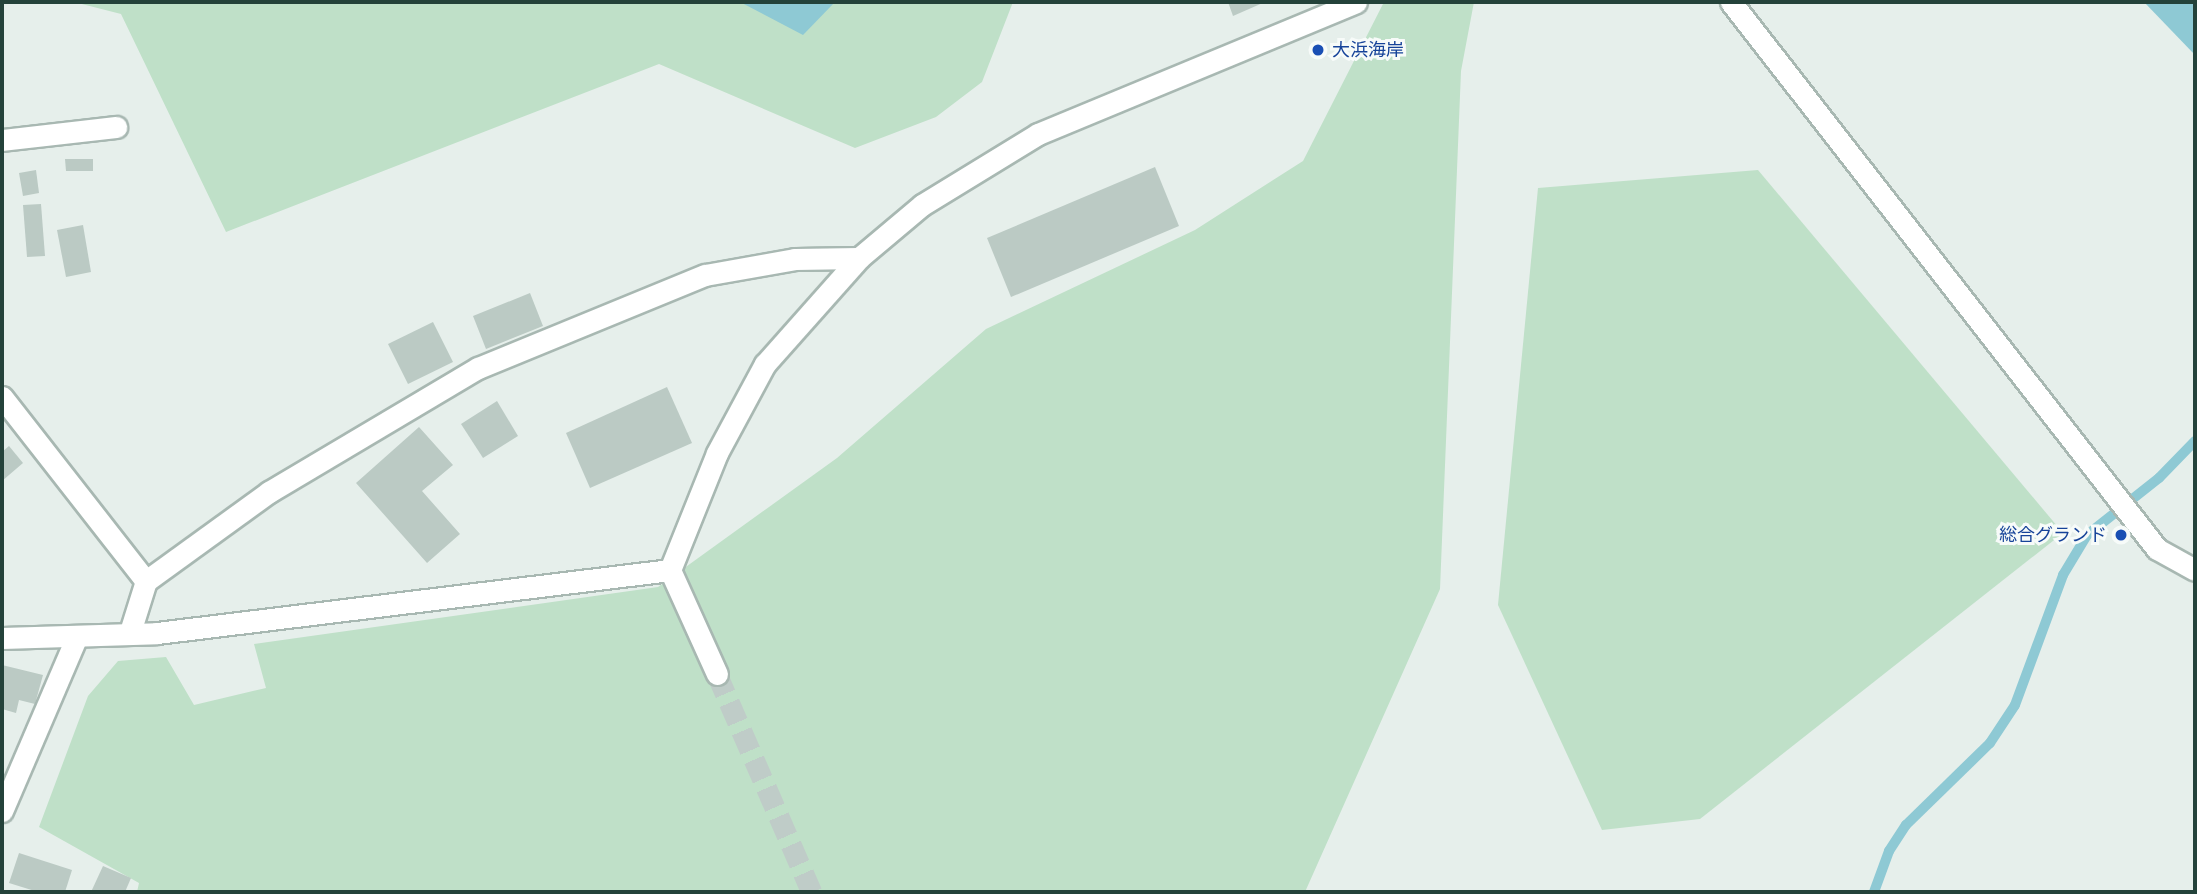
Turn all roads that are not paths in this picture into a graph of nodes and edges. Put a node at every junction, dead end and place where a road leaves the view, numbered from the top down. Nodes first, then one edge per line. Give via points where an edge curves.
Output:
1 (1356, 2) edge
2 (1731, 2) edge
3 (116, 127) dead end
4 (2, 141) edge
5 (859, 258) junction
6 (2, 397) edge
7 (670, 570) junction
8 (2195, 570) edge
9 (146, 582) junction
10 (130, 632) junction
11 (2, 638) edge
12 (76, 638) junction
13 (717, 674) tunnel mouth
14 (2, 811) edge

1 - 5 street via 1038,134 922,205
2 - 8 street via 2157,549
3 - 4 street
5 - 7 street via 765,364 717,453
5 - 9 street via 795,259 705,275 478,368 269,492
6 - 9 street
7 - 10 street via 157,633
7 - 13 street
9 - 10 street
10 - 12 street
11 - 12 street
12 - 14 street

